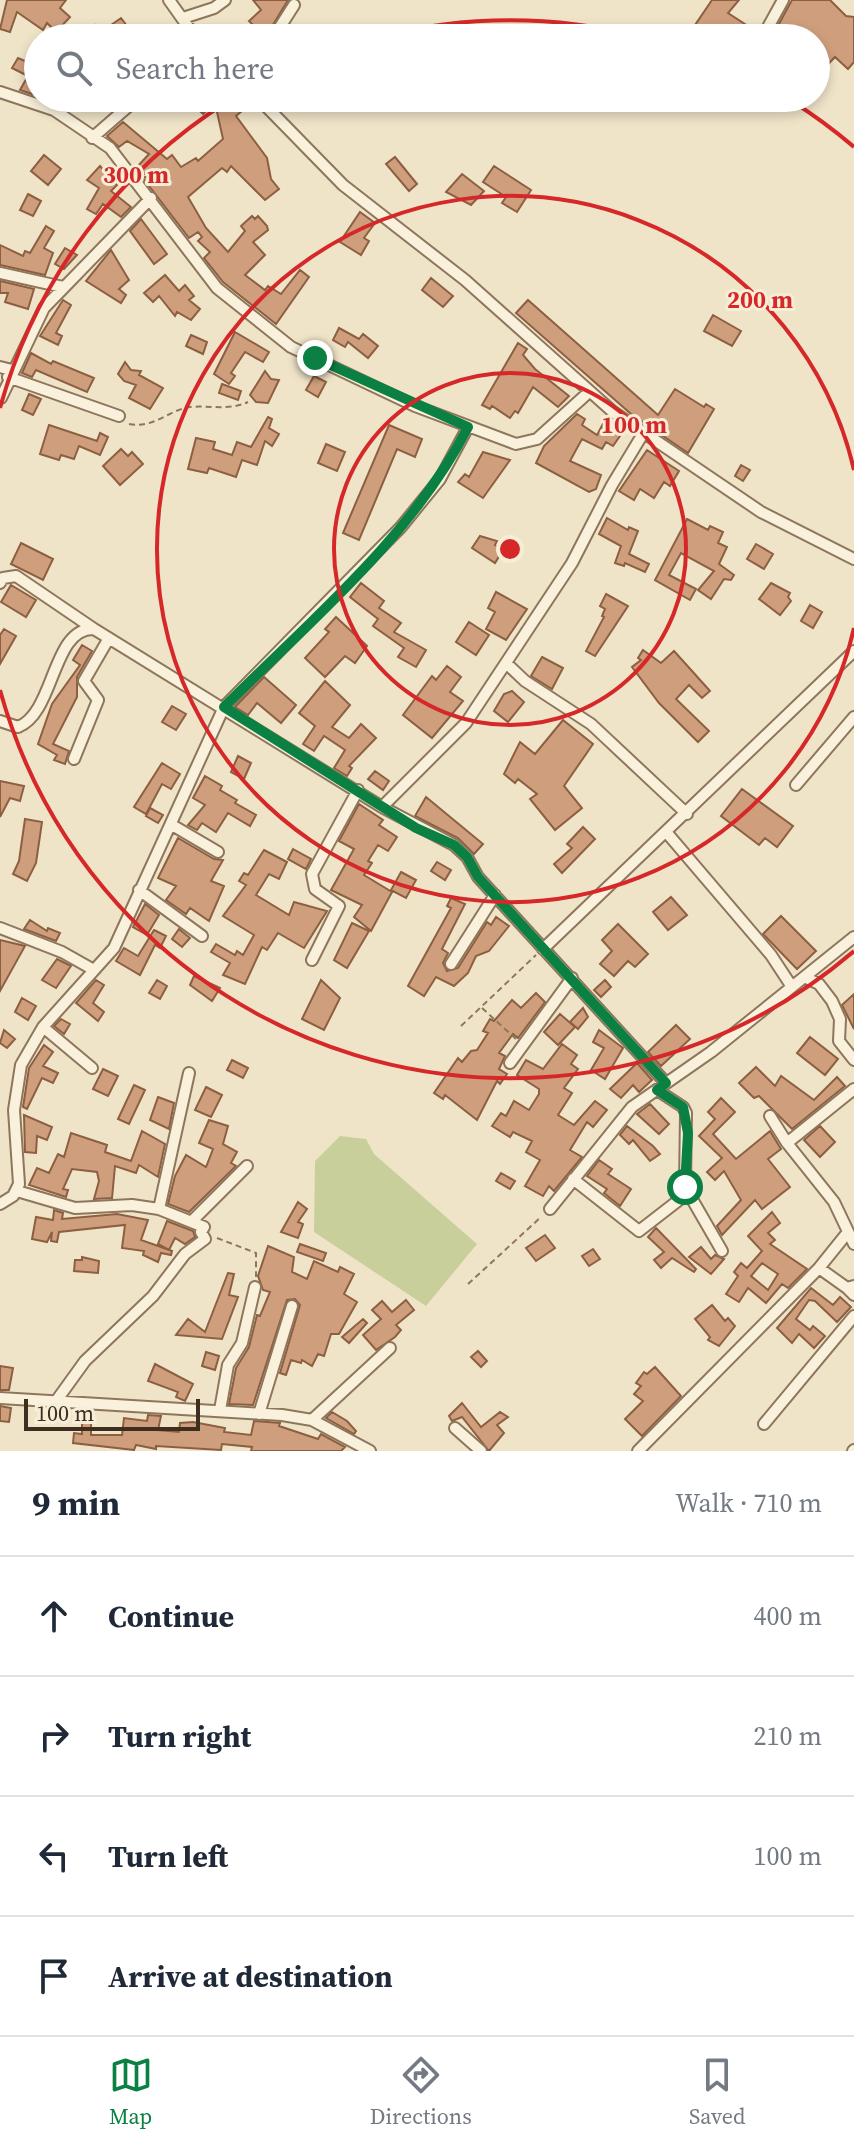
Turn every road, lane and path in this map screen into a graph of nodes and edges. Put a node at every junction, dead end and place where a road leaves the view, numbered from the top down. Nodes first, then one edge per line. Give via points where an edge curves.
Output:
1 (169, 0) edge
2 (225, 0) edge
3 (783, 0) edge
4 (294, 5) dead end
5 (183, 18) junction
6 (187, 24) edge
7 (282, 24) edge
8 (770, 24) edge
9 (0, 92) edge
10 (24, 100) edge
11 (57, 112) edge
12 (122, 112) edge
13 (272, 112) edge
14 (92, 138) junction
15 (151, 198) junction
16 (0, 273) edge
17 (63, 287) junction
18 (0, 367) edge
19 (10, 373) junction
20 (589, 392) junction
21 (1, 398) edge
22 (248, 402) dead end
23 (119, 416) joint
24 (468, 427) junction
25 (644, 432) junction
26 (854, 559) edge
27 (0, 583) edge
28 (94, 629) junction
29 (109, 638) junction
30 (854, 651) edge
31 (507, 664) junction
32 (224, 707) junction
33 (854, 717) edge
34 (0, 721) edge
35 (74, 759) dead end
36 (796, 785) dead end
37 (358, 790) junction
38 (382, 807) junction
39 (687, 814) junction
40 (172, 825) junction
41 (667, 833) junction
42 (218, 852) dead end
43 (139, 890) junction
44 (495, 895) junction
45 (0, 928) edge
46 (202, 936) dead end
47 (854, 937) edge
48 (543, 949) junction
49 (312, 960) dead end
50 (451, 964) dead end
51 (94, 970) junction
52 (804, 977) junction
53 (572, 978) junction
54 (792, 987) junction
55 (481, 1007) junction
56 (461, 1026) dead end
57 (43, 1027) junction
58 (523, 1045) junction
59 (854, 1060) edge
60 (510, 1063) dead end
61 (92, 1068) dead end
62 (189, 1073) dead end
63 (661, 1086) junction
64 (854, 1089) edge
65 (770, 1116) dead end
66 (787, 1143) junction
67 (247, 1166) dead end
68 (573, 1179) junction
69 (17, 1191) junction
70 (688, 1193) junction
71 (0, 1204) edge
72 (159, 1209) junction
73 (550, 1209) joint
74 (191, 1222) junction
75 (201, 1232) junction
76 (848, 1232) junction
77 (854, 1244) edge
78 (722, 1251) dead end
79 (819, 1268) junction
80 (468, 1284) dead end
81 (255, 1287) joint
82 (852, 1289) edge
83 (292, 1306) dead end
84 (854, 1316) edge
85 (390, 1348) dead end
86 (0, 1398) edge
87 (54, 1404) junction
88 (220, 1410) junction
89 (259, 1414) junction
90 (312, 1420) junction
91 (764, 1424) dead end
92 (455, 1428) dead end
93 (357, 1448) edge
94 (370, 1451) edge
95 (481, 1451) edge
96 (638, 1451) edge

1 - 5 street
2 - 5 street
3 - 8 street
4 - 7 street
5 - 6 street
9 - 10 street
11 - 14 street
12 - 14 street
13 - 20 street via 343,185 465,280
14 - 15 street via 110,148
15 - 17 street
15 - 24 street via 210,280 263,327 291,347
16 - 17 street
17 - 19 street via 36,321
18 - 19 street
19 - 21 street
19 - 23 street
20 - 24 street via 529,444 498,440
20 - 25 street
22 - 23 path via 186,408 145,426
24 - 32 street via 440,479 401,527
25 - 26 street via 761,512
25 - 31 street via 572,563
27 - 28 street via 16,576
28 - 29 street
28 - 34 street via 80,632 66,646 32,719 18,727
29 - 32 street
29 - 35 street via 84,681 98,700
30 - 39 street
31 - 38 street via 466,723
31 - 39 street via 591,724
32 - 37 street
32 - 40 street
33 - 36 street
37 - 38 street
37 - 49 street via 312,874 315,889 339,906
38 - 44 street via 454,845
39 - 41 street
40 - 42 street
40 - 43 street
41 - 48 street
41 - 54 street
43 - 46 street
43 - 51 street via 114,948
44 - 48 street
44 - 50 street
45 - 51 street
47 - 52 street
48 - 53 street
48 - 55 path
51 - 57 street
52 - 54 street
52 - 59 street via 819,984 832,1001 840,1019 839,1041
53 - 58 street
53 - 63 street
54 - 63 street
55 - 56 path
55 - 58 path
57 - 61 street
57 - 69 street via 21,1065 15,1093
58 - 60 street
62 - 72 street
63 - 68 street via 622,1117
63 - 70 street via 686,1113
64 - 66 street
65 - 66 street
66 - 76 street via 814,1174
67 - 74 street
68 - 70 street via 639,1231
68 - 73 street
69 - 71 street
69 - 72 street via 75,1208
70 - 78 street
72 - 74 street
73 - 80 path
74 - 75 street via 204,1227
75 - 81 path via 256,1253
75 - 87 street via 205,1239 85,1361
76 - 77 street
76 - 79 street
79 - 82 street
79 - 96 street
81 - 88 street via 242,1343 228,1365
83 - 89 street
84 - 91 street
85 - 90 street
86 - 87 street
87 - 88 street
88 - 89 street
89 - 90 street
90 - 93 street
92 - 95 street
93 - 94 street

